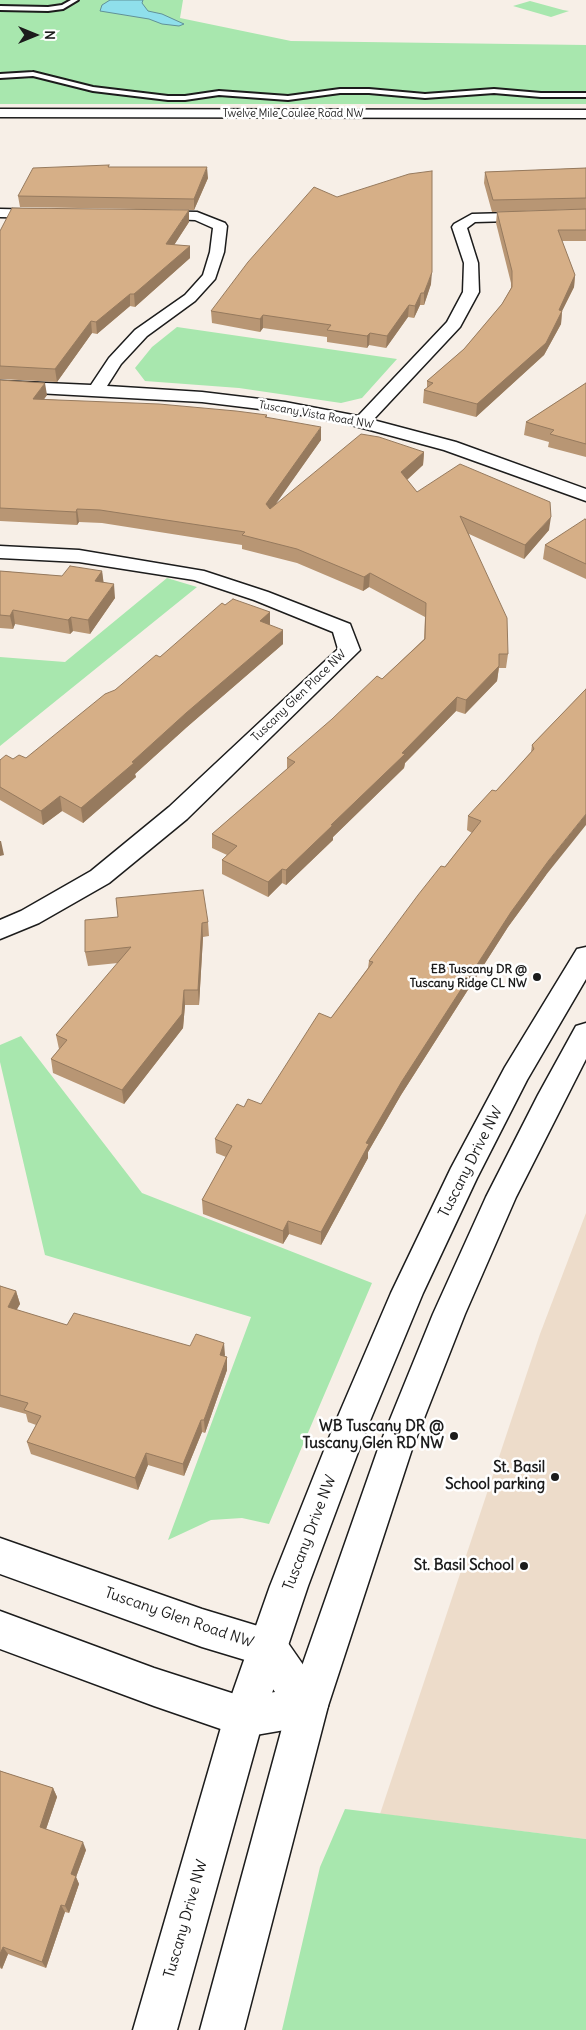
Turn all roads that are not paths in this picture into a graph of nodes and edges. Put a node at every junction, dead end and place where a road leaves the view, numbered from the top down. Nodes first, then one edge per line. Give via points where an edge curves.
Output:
1 (75, 0) edge
2 (0, 8) edge
3 (0, 76) edge
4 (586, 95) edge
5 (0, 113) edge
6 (586, 114) edge
7 (0, 213) edge
8 (59, 214) edge
9 (138, 215) edge
10 (586, 215) edge
11 (0, 386) edge
12 (96, 390) junction
13 (363, 422) junction
14 (586, 494) edge
15 (0, 552) edge
16 (0, 930) edge
17 (586, 956) edge
18 (586, 1033) edge
19 (0, 1556) edge
20 (0, 1630) edge
21 (267, 1647) junction
22 (308, 1706) junction
23 (244, 1717) junction
24 (155, 2030) edge
25 (222, 2030) edge

1 - 2 lane via 63,7 37,10
3 - 4 lane via 33,74 93,89 168,98 219,93 288,98 340,91 425,96 494,91
5 - 6 street, Twelve Mile Coulee Road NW
7 - 8 street
9 - 12 street via 197,216 220,226 218,252 210,276 190,298 141,333 115,361
10 - 13 street via 472,218 459,227 471,263 471,292 454,324
11 - 12 street, Tuscany Vista Road NW
12 - 13 street, Tuscany Vista Road NW via 202,397 285,407
13 - 14 street, Tuscany Vista Road NW via 450,446
15 - 16 street, Tuscany Glen Place NW via 79,556 197,574 342,628 349,650 178,812 100,877 30,917
17 - 21 street, Tuscany Drive NW via 511,1084 462,1176 411,1284 350,1428
18 - 22 street via 501,1197 449,1314 395,1449
19 - 21 street, Tuscany Glen Road NW via 202,1628
20 - 23 street
21 - 22 street, Tuscany Glen Road NW
21 - 23 street, Tuscany Drive NW
22 - 23 street
22 - 25 street
23 - 24 street, Tuscany Drive NW

